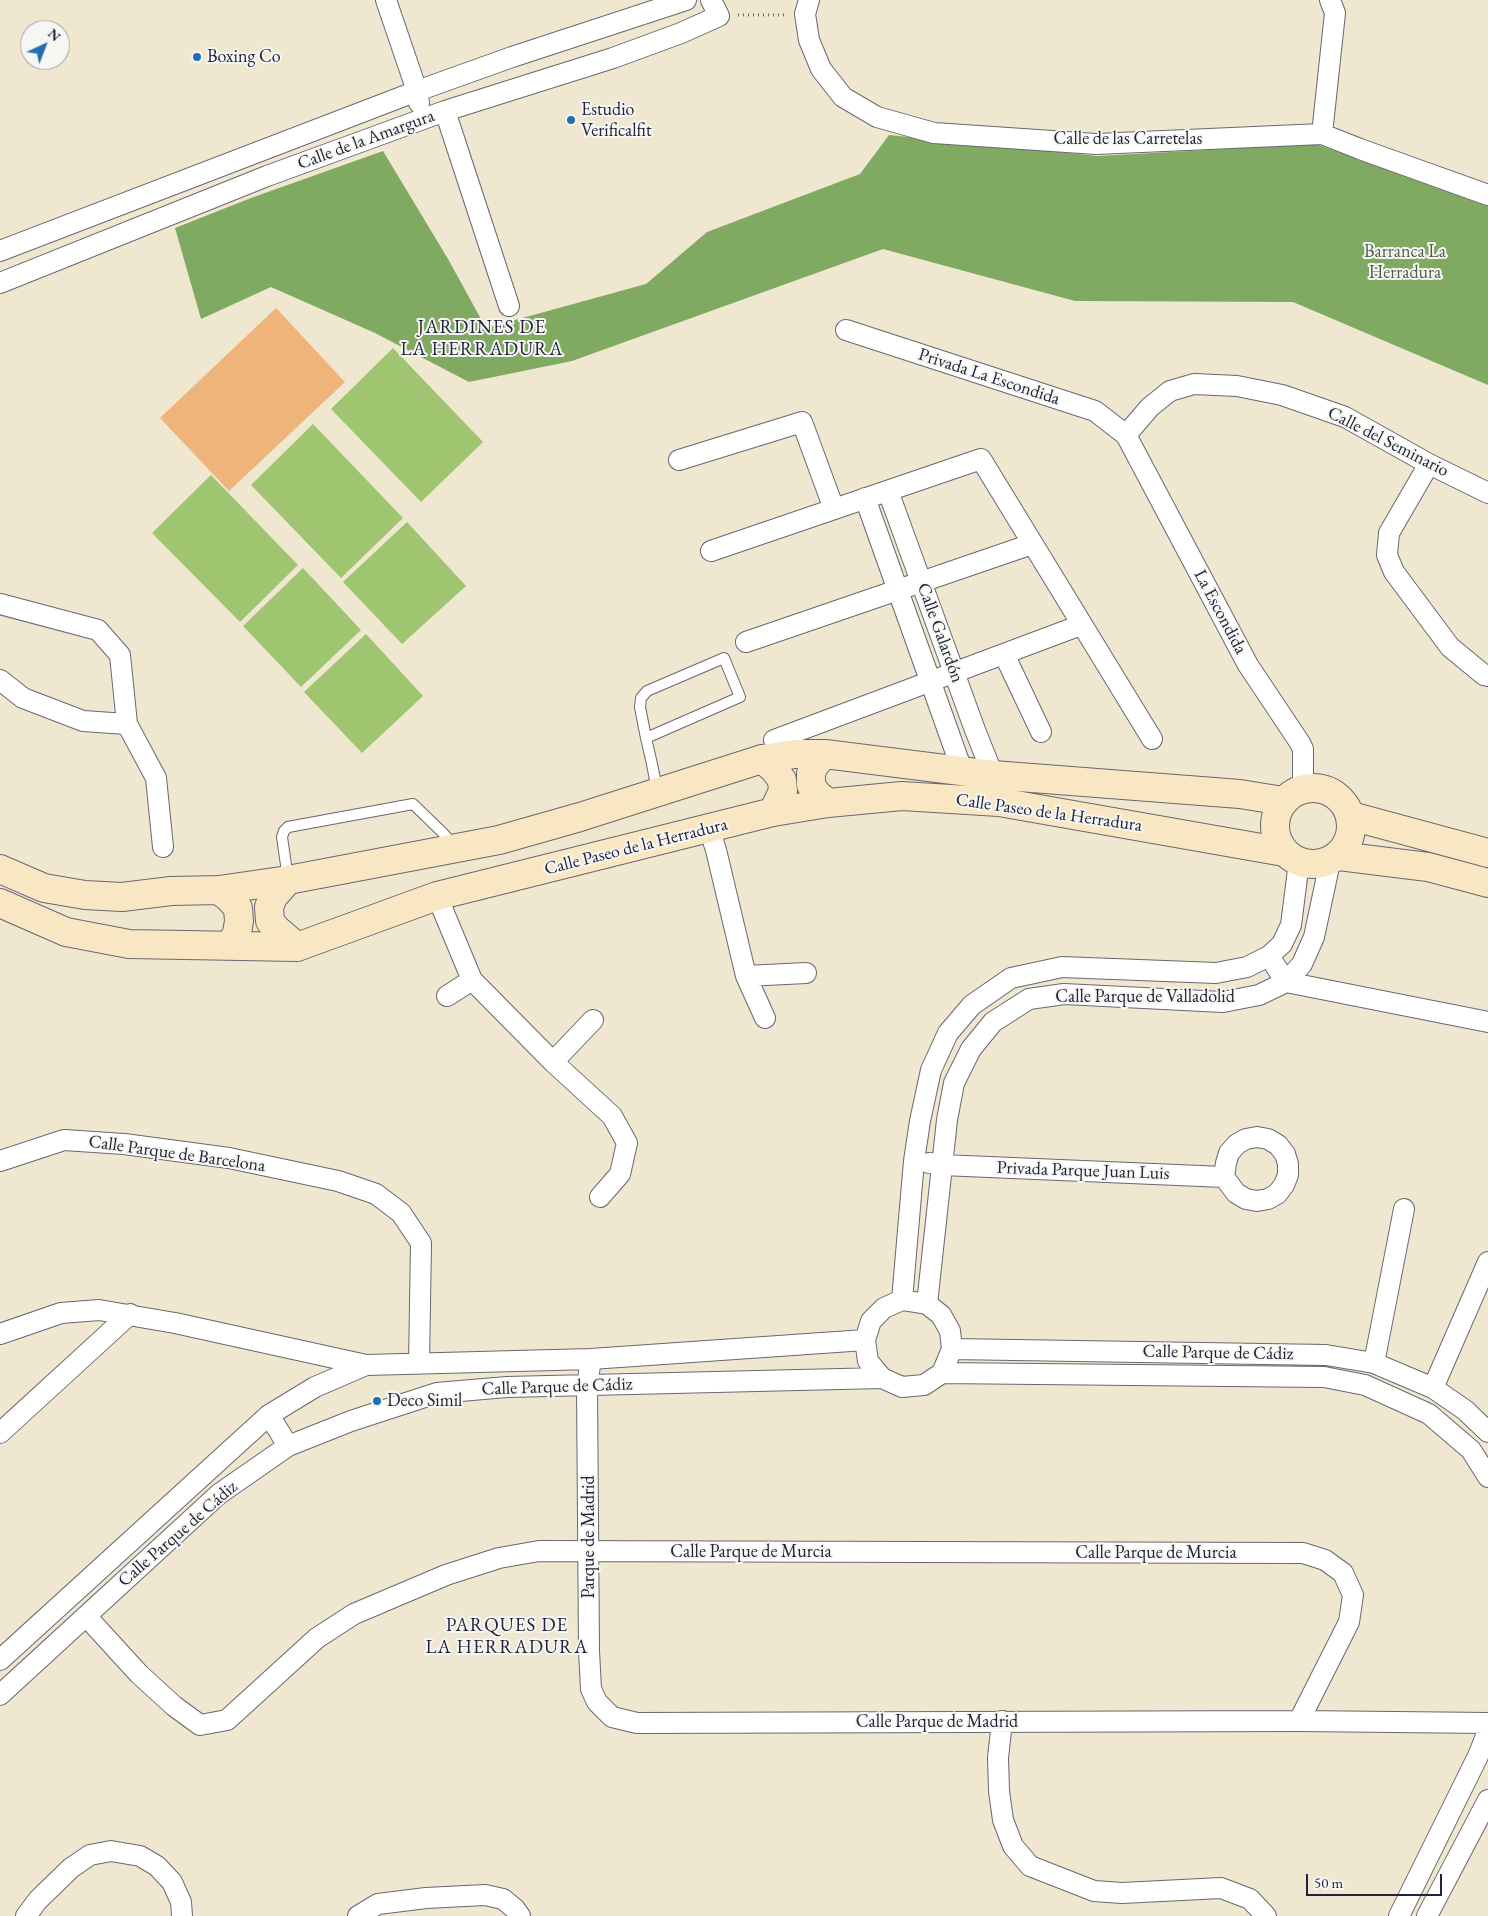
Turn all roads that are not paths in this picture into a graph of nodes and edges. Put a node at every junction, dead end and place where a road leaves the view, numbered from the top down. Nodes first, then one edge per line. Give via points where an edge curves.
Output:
1 (386, 0) edge
2 (686, 0) edge
3 (1330, 0) edge
4 (807, 7) edge
5 (715, 8) edge
6 (417, 91) junction
7 (445, 111) junction
8 (423, 119) junction
9 (1322, 134) junction
10 (1488, 194) edge
11 (0, 251) edge
12 (1, 281) edge
13 (509, 306) dead end
14 (846, 330) dead end
15 (1126, 435) junction
16 (679, 460) dead end
17 (1428, 464) junction
18 (888, 491) junction
19 (1488, 493) edge
20 (865, 498) junction
21 (834, 509) junction
22 (1032, 544) junction
23 (711, 551) dead end
24 (921, 582) junction
25 (898, 590) junction
26 (0, 604) edge
27 (1081, 624) junction
28 (746, 642) dead end
29 (1004, 654) junction
30 (954, 672) junction
31 (1488, 676) edge
32 (0, 680) edge
33 (931, 681) junction
34 (127, 724) junction
35 (1041, 732) dead end
36 (646, 738) junction
37 (1152, 739) dead end
38 (768, 749) junction
39 (825, 754) junction
40 (962, 770) junction
41 (993, 774) junction
42 (658, 792) junction
43 (1293, 795) junction
44 (828, 803) junction
45 (773, 812) junction
46 (1351, 816) junction
47 (709, 828) junction
48 (163, 847) dead end
49 (456, 848) junction
50 (1488, 853) edge
51 (1291, 857) junction
52 (1334, 859) junction
53 (0, 869) edge
54 (288, 880) junction
55 (1488, 883) edge
56 (219, 890) junction
57 (437, 896) junction
58 (0, 903) edge
59 (230, 946) junction
60 (297, 947) junction
61 (1269, 956) junction
62 (806, 973) dead end
63 (746, 976) junction
64 (472, 980) junction
65 (1286, 982) junction
66 (447, 996) dead end
67 (765, 1018) dead end
68 (592, 1020) dead end
69 (1488, 1022) edge
70 (553, 1062) junction
71 (0, 1161) edge
72 (914, 1161) junction
73 (942, 1165) junction
74 (1224, 1177) dead end
75 (600, 1197) dead end
76 (1404, 1209) dead end
77 (1488, 1262) edge
78 (902, 1300) junction
79 (926, 1304) junction
80 (130, 1314) junction
81 (0, 1334) edge
82 (865, 1340) junction
83 (952, 1349) junction
84 (590, 1358) junction
85 (1374, 1363) junction
86 (420, 1364) junction
87 (366, 1365) junction
88 (942, 1373) junction
89 (882, 1378) junction
90 (587, 1386) junction
91 (1433, 1388) junction
92 (269, 1415) junction
93 (0, 1432) edge
94 (1488, 1432) edge
95 (288, 1446) junction
96 (1488, 1477) edge
97 (589, 1551) junction
98 (86, 1616) junction
99 (5, 1656) edge
100 (592, 1689) joint
101 (0, 1695) edge
102 (1002, 1721) junction
103 (1299, 1721) junction
104 (1488, 1723) edge
105 (1488, 1731) edge
106 (1483, 1758) edge
107 (1488, 1800) edge
108 (26, 1916) edge
109 (182, 1916) edge
110 (358, 1916) edge
111 (520, 1916) edge
112 (1266, 1916) edge
113 (1399, 1916) edge
114 (1427, 1916) edge

1 - 6 street, Calle de la Amargura
2 - 6 street, Calle de la Amargura
3 - 9 street via 1335,13
4 - 9 street, Calle de las Carretelas via 809,40 821,69 843,97 877,117 934,133 1096,144
5 - 7 street, Calle de la Amargura via 680,33 613,58
6 - 8 street
6 - 11 street, Calle de la Amargura
7 - 8 street, Calle de la Amargura
7 - 13 street
8 - 12 street, Calle de la Amargura via 267,176
9 - 10 street, Calle de las Carretelas
14 - 15 street, Privada La Escondida via 1095,412
15 - 17 street, Calle del Seminario via 1170,391 1194,384 1236,386 1282,395 1345,417
15 - 43 street, La Escondida via 1248,665 1303,749
16 - 21 street via 802,422
17 - 19 street, Calle del Seminario
17 - 31 street via 1389,533 1387,554 1394,572 1450,647
18 - 20 street
18 - 22 street via 980,459
18 - 24 street, Calle Galardón
20 - 21 street
20 - 25 street, Calle Galardón
21 - 23 street
22 - 24 street
22 - 27 street
24 - 25 street
24 - 30 street, Calle Galardón
25 - 28 street
25 - 33 street, Calle Galardón
26 - 34 street via 98,630 120,654
27 - 29 street
27 - 37 street
29 - 30 street
29 - 35 street
30 - 33 street
30 - 41 street, Calle Galardón
32 - 34 street via 23,698 83,721
33 - 38 street
33 - 40 street, Calle Galardón
34 - 48 street via 156,778
36 - 36 lane via 640,707 641,698 647,690 724,658 740,697
36 - 42 lane
38 - 39 main road, Calle Paseo de la Herradura via 795,754
38 - 42 main road, Calle Paseo de la Herradura
38 - 45 main road via 774,769 782,780 782,791
39 - 40 main road, Calle Paseo de la Herradura
39 - 44 main road via 815,764 811,785 816,794
40 - 41 main road, Calle Paseo de la Herradura
41 - 43 main road, Calle Paseo de la Herradura via 1240,794
42 - 49 main road, Calle Paseo de la Herradura via 500,840
43 - 46 main road via 1318,788 1333,792 1344,802
43 - 51 main road via 1275,817 1275,836
44 - 45 main road, Calle Paseo de la Herradura
44 - 51 main road, Calle Paseo de la Herradura via 902,796 999,802
45 - 47 main road, Calle Paseo de la Herradura
46 - 50 main road
46 - 52 main road via 1351,838
47 - 57 main road, Calle Paseo de la Herradura
47 - 63 street
49 - 54 main road, Calle Paseo de la Herradura
49 - 54 lane via 413,804 317,821 288,827 284,831
51 - 52 main road
51 - 61 street, Calle Parque de Valladolid via 1291,924 1282,944
52 - 55 main road via 1428,867
52 - 65 street, Calle Parque de Valladolid via 1314,937 1302,964
53 - 56 main road, Calle Paseo de la Herradura via 44,888 85,895 122,897
54 - 56 main road, Calle Paseo de la Herradura
54 - 60 main road via 272,897 270,921
56 - 59 main road via 238,908 237,933
57 - 60 main road, Calle Paseo de la Herradura
57 - 64 street
58 - 59 main road, Calle Paseo de la Herradura via 66,932 129,944
59 - 60 main road, Calle Paseo de la Herradura
61 - 65 street
61 - 72 street, Calle Parque de Valladolid via 1247,967 1216,973 1062,967 1011,978 972,1005 948,1033 931,1070
62 - 63 street
63 - 67 street
64 - 66 street
64 - 70 street
65 - 69 street
65 - 73 street, Calle Parque de Valladolid via 1259,995 1223,1002 1064,994 1029,999 993,1022 971,1049 954,1083 946,1120
68 - 70 street
70 - 75 street via 612,1116 627,1143 620,1174
71 - 86 street, Calle Parque de Barcelona via 64,1140 124,1144 230,1158 338,1182 376,1194 401,1213 421,1243
72 - 73 street, Privada Parque Juan Luis
72 - 78 street, Calle Parque de Valladolid
73 - 74 street, Privada Parque Juan Luis
73 - 79 street, Calle Parque de Valladolid
76 - 85 street
77 - 91 street
78 - 79 street
78 - 82 street via 884,1308 871,1322
79 - 83 street via 941,1315 950,1331
80 - 81 street via 99,1310 61,1313
80 - 87 street
80 - 93 street
82 - 84 street, Calle Parque de Cádiz
82 - 89 street via 868,1361
83 - 85 street, Calle Parque de Cádiz via 1326,1355
83 - 88 street
84 - 86 street, Calle Parque de Cádiz
84 - 90 street, Parque de Madrid
85 - 91 street, Calle Parque de Cádiz
86 - 87 street, Calle Parque de Cádiz
87 - 92 street, Calle Parque de Cádiz via 315,1388
88 - 89 street, Calle Parque de Cádiz via 924,1385 902,1387
88 - 96 street, Calle Parque de Cádiz via 1324,1377 1365,1385 1429,1414 1471,1450
89 - 90 street, Calle Parque de Cádiz
90 - 95 street, Calle Parque de Cádiz via 507,1387 437,1393
90 - 97 street, Parque de Madrid
91 - 94 street, Calle Parque de Cádiz via 1465,1410
92 - 95 street
92 - 99 street, Calle Parque de Cádiz
95 - 98 street, Calle Parque de Cádiz via 219,1494
97 - 98 street, Calle Parque de Murcia via 539,1551 499,1558 402,1592 354,1614 317,1638 227,1720 200,1725 139,1674
97 - 100 street, Parque de Madrid
97 - 103 street, Calle Parque de Murcia via 1302,1553 1325,1560 1343,1573 1353,1595 1349,1622
98 - 101 street, Calle Parque de Cádiz
100 - 102 street, Calle Parque de Madrid via 597,1702 612,1717 636,1723
102 - 103 street, Calle Parque de Madrid
102 - 112 street via 998,1758 1003,1820 1013,1846 1030,1866 1094,1891 1178,1892 1221,1888 1250,1899
103 - 104 street, Calle Parque de Madrid
105 - 106 street
106 - 113 street
107 - 114 street
108 - 109 street via 71,1868 90,1855 111,1851 140,1856 157,1866 172,1882 181,1902
110 - 111 street via 378,1904 485,1895 503,1899

